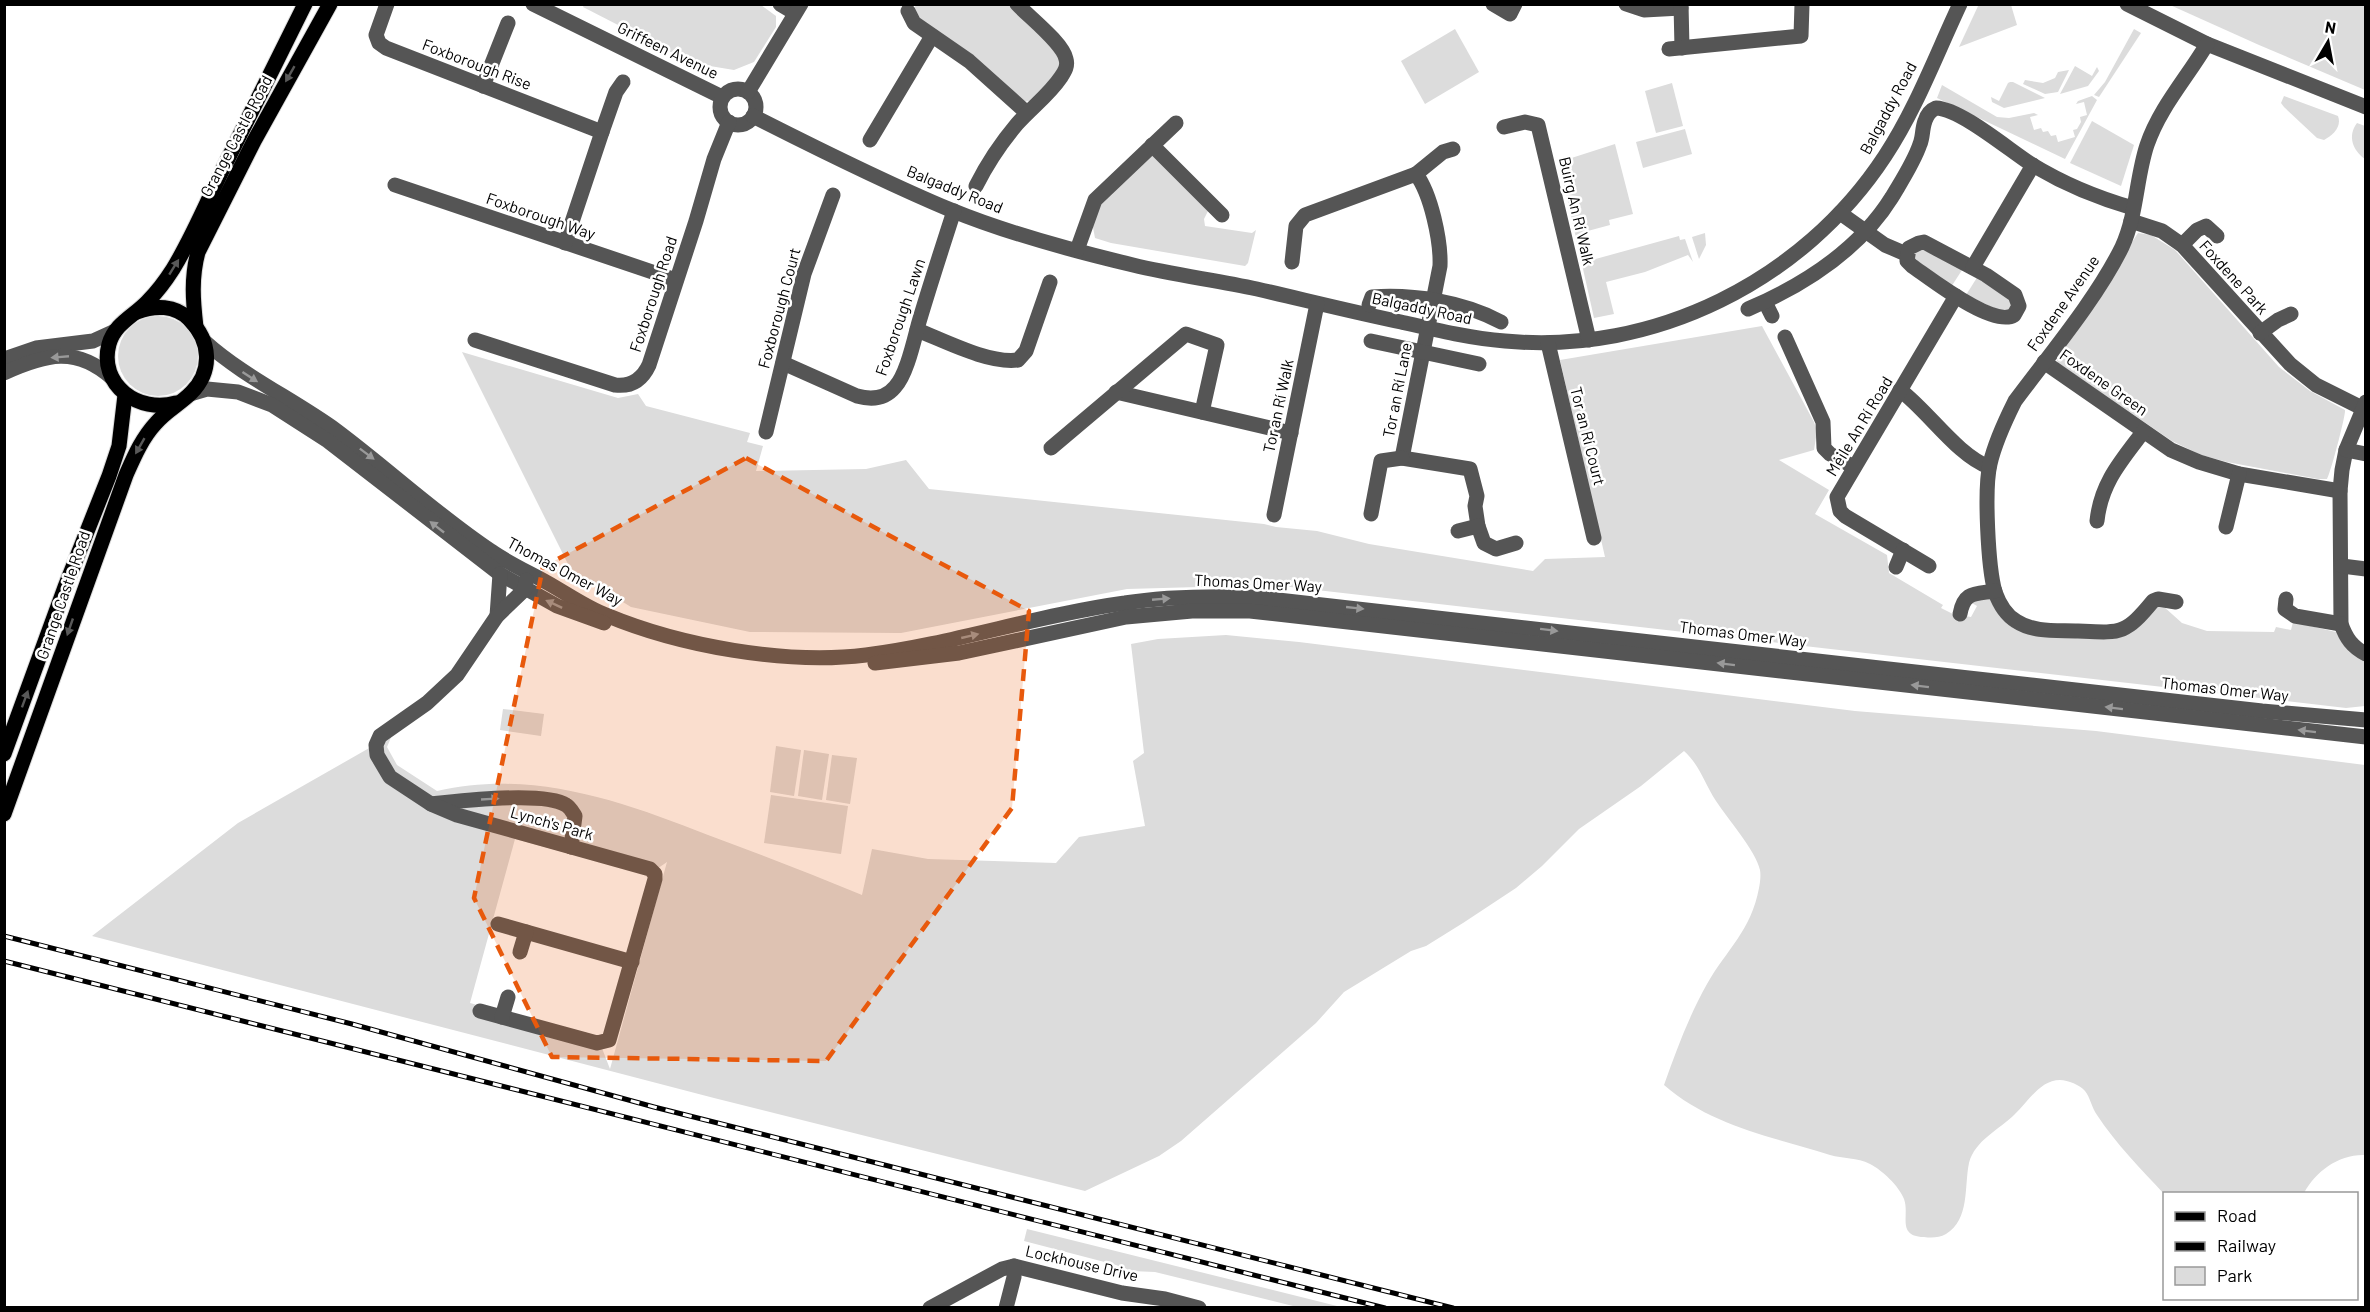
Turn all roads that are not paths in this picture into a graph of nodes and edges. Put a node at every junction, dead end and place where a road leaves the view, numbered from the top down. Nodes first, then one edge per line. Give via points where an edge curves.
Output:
1 (305, 4) edge
2 (330, 4) edge
3 (387, 4) edge
4 (533, 4) edge
5 (780, 4) edge
6 (1017, 4) edge
7 (1493, 4) edge
8 (1515, 4) edge
9 (1626, 4) edge
10 (1802, 4) edge
11 (1960, 4) edge
12 (2127, 4) edge
13 (1681, 6) edge
14 (798, 9) edge
15 (908, 11) dead end
16 (508, 23) dead end
17 (932, 36) junction
18 (2207, 44) junction
19 (623, 82) dead end
20 (483, 86) junction
21 (748, 92) junction
22 (722, 97) junction
23 (2366, 107) edge
24 (1028, 113) junction
25 (753, 116) junction
26 (729, 122) junction
27 (1176, 123) dead end
28 (1504, 127) dead end
29 (602, 132) junction
30 (870, 140) dead end
31 (1152, 145) junction
32 (1453, 149) dead end
33 (2033, 165) junction
34 (1416, 174) junction
35 (395, 185) dead end
36 (976, 186) dead end
37 (833, 195) dead end
38 (954, 211) junction
39 (1840, 213) junction
40 (1222, 215) dead end
41 (2132, 215) junction
42 (1867, 233) junction
43 (2217, 236) dead end
44 (565, 243) junction
45 (2182, 245) junction
46 (1077, 250) junction
47 (1906, 254) junction
48 (1292, 262) dead end
49 (1973, 267) junction
50 (676, 280) junction
51 (1050, 282) dead end
52 (1956, 296) junction
53 (1434, 300) junction
54 (1765, 302) junction
55 (1317, 304) junction
56 (1369, 305) dead end
57 (1748, 309) dead end
58 (137, 312) junction
59 (2291, 314) dead end
60 (1772, 316) dead end
61 (1502, 322) dead end
62 (196, 327) junction
63 (1428, 328) junction
64 (917, 330) junction
65 (115, 331) junction
66 (2260, 333) junction
67 (1785, 337) dead end
68 (475, 340) dead end
69 (1589, 340) junction
70 (204, 341) junction
71 (1371, 341) dead end
72 (1548, 343) junction
73 (1424, 353) junction
74 (4, 359) edge
75 (2044, 362) junction
76 (783, 363) junction
77 (1479, 364) dead end
78 (4, 373) edge
79 (112, 378) junction
80 (1900, 390) junction
81 (1116, 392) junction
82 (125, 394) junction
83 (184, 398) junction
84 (2364, 405) edge
85 (1202, 412) junction
86 (766, 432) dead end
87 (2143, 432) junction
88 (1291, 433) junction
89 (1051, 448) dead end
90 (2346, 450) junction
91 (2366, 454) edge
92 (1402, 458) junction
93 (1854, 467) junction
94 (1989, 467) junction
95 (2239, 474) junction
96 (2340, 491) junction
97 (1371, 514) dead end
98 (1274, 515) dead end
99 (2097, 521) dead end
100 (1478, 526) junction
101 (2226, 527) dead end
102 (1458, 531) dead end
103 (1594, 538) dead end
104 (1516, 543) dead end
105 (1903, 550) junction
106 (1929, 566) dead end
107 (2342, 566) junction
108 (1896, 567) dead end
109 (2366, 569) edge
110 (526, 571) junction
111 (500, 574) junction
112 (525, 589) junction
113 (1995, 591) junction
114 (2286, 599) dead end
115 (2176, 602) dead end
116 (1957, 604) dead end
117 (497, 616) junction
118 (2341, 624) junction
119 (2366, 654) edge
120 (2366, 720) edge
121 (2366, 738) edge
122 (4, 754) edge
123 (431, 804) junction
124 (4, 814) edge
125 (571, 847) junction
126 (498, 924) dead end
127 (526, 932) junction
128 (520, 952) dead end
129 (632, 962) junction
130 (508, 997) dead end
131 (480, 1011) dead end
132 (502, 1017) junction
133 (1014, 1266) junction
134 (1164, 1303) edge
135 (930, 1308) edge
136 (1006, 1308) edge
137 (1199, 1308) edge

58 -> 1 main road, Grange Castle Road via 179,260
2 -> 62 main road, Grange Castle Road via 198,252 192,289
3 - 20 street, Foxborough Rise via 376,35 379,43
4 - 22 street, Griffeen Avenue
5 - 14 street
6 - 24 street via 1063,50 1067,60 1061,78
7 - 8 street via 1510,14
9 - 13 street via 1644,10
10 - 13 street via 1801,36 1675,48
11 - 39 street, Balgaddy Road via 1902,128
12 - 18 street
14 - 21 street
15 - 17 street via 914,22
16 - 20 street
17 - 24 street via 969,61
17 - 30 street
18 - 23 street
18 - 41 street, Foxdene Avenue via 2154,127 2142,161
19 - 29 street
20 - 29 street, Foxborough Rise
21 - 22 street via 732,90
21 - 25 street via 756,105
22 - 26 street via 721,113
24 - 36 street
25 - 26 street via 745,123
25 - 38 street, Balgaddy Road
26 - 50 street, Foxborough Road
27 - 31 street
28 - 69 street, Buirg An Rí Walk via 1525,122 1538,125
29 - 44 street
31 - 40 street
31 - 46 street via 1095,200
32 - 34 street via 1443,152
33 - 41 street, Foxdene Park
33 - 42 street, Foxdene Park via 1960,116 1941,108 1931,111 1909,168
33 - 49 street
34 - 48 street via 1305,215 1296,226
34 - 53 street, Tor an Rí Lane via 1423,184 1441,250
35 - 44 street, Foxborough Way
37 - 76 street, Foxborough Court via 804,274
38 - 46 street, Balgaddy Road
38 - 64 street, Foxborough Lawn
39 - 42 street
39 - 69 street, Balgaddy Road via 1801,250 1731,296 1669,322
41 - 45 street, Foxdene Park
41 - 75 street, Foxdene Avenue via 2110,268
42 - 47 street
42 - 54 street via 1831,262
43 - 45 street, Foxdene Park via 2206,226
44 - 50 street, Foxborough Way
45 - 66 street, Foxdene Park
46 - 55 street, Balgaddy Road
47 - 49 street via 1909,248 1924,242
47 - 52 street via 1912,266
49 - 52 street via 2015,295 2018,310 2011,318 1996,317
50 - 68 street, Foxborough Road via 649,365 632,384 615,385
51 - 64 street via 1026,351 1018,360 991,358
52 - 80 street, Méile An Rí Road
53 - 56 street via 1372,297
53 - 61 street
53 - 63 street, Tor an Rí Lane
54 - 57 street
54 - 60 street
55 - 63 street, Balgaddy Road
55 - 88 street, Tor an Rí Walk
58 - 62 main road, Grange Castle Road via 153,307 173,309
58 - 65 main road, Grange Castle Road
59 - 66 street, Foxdene Park
62 - 70 main road, Grange Castle Road
63 - 72 street, Balgaddy Road via 1485,339
63 - 73 street, Tor an Rí Lane
64 - 76 street, Foxborough Lawn via 900,380 882,397 857,396
65 - 74 street via 93,341 36,348
65 - 79 main road via 108,353
66 - 84 street, Foxdene Park via 2316,385
67 - 93 street via 1823,422 1824,448
69 - 72 street, Balgaddy Road
70 - 83 main road, Grange Castle Road via 207,366 199,385
70 -> 110 street, Thomas Omer Way via 247,375 335,430 489,550
71 - 73 street
72 - 103 street, Tor an Rí Court
73 - 77 street
73 - 92 street, Tor an Rí Lane
75 - 87 street, Foxdene Green
75 - 94 street, Foxdene Avenue via 2015,401
76 - 86 street, Foxborough Court
79 -> 78 street via 92,362 70,356 38,360
79 - 82 main road
80 - 93 street, Méile An Rí Road
80 - 94 street via 1970,457
81 - 85 street
81 - 85 street via 1186,334 1217,345
81 - 89 street
82 - 83 main road via 156,407
122 -> 82 main road, Grange Castle Road via 109,476 119,446
111 -> 83 street, Thomas Omer Way via 290,416 238,392 207,389
83 -> 124 main road, Grange Castle Road via 150,430 126,475
84 - 90 street
85 - 88 street
87 - 95 street, Foxdene Green via 2171,450
87 - 99 street, Foxdene Green via 2103,492
88 - 98 street, Tor an Rí Walk
90 - 91 street
90 - 96 street
92 - 97 street, Tor an Rí Lane via 1381,461
92 - 100 street, Tor an Rí Lane via 1470,469 1477,496
93 - 105 street, Méile An Rí Road via 1838,497 1840,512
94 - 113 street, Foxdene Avenue via 1987,498
95 - 96 street, Foxdene Green
95 - 101 street
96 - 107 street
100 - 102 street
100 - 104 street via 1485,543 1496,549
105 - 106 street, Méile An Rí Road
105 - 108 street
107 - 109 street
107 - 118 street
110 - 112 street
110 -> 120 street, Thomas Omer Way via 617,619 700,644 777,655 863,656 1124,603 1251,597
111 - 112 street, Thomas Omer Way
111 - 117 street
112 - 117 street
121 -> 112 street, Thomas Omer Way via 1250,611 1126,617 914,660 777,663 660,642 557,606
113 - 115 street, Foxdene Avenue via 2005,611 2016,621 2042,630 2112,632 2131,626 2153,601
113 - 116 street via 1972,594
114 - 118 street via 2285,609 2295,616
117 - 123 street, Lynch's Park via 457,675 427,703 380,736 376,745 377,755 390,777
118 - 119 street via 2349,641
123 - 125 street, Lynch's Park
123 -> 125 street via 505,798 566,805 576,816
125 - 129 street, Lynch's Park via 650,869 655,874
126 - 127 street
127 - 128 street
127 - 129 street
129 - 132 street, Lynch's Park via 609,1040 603,1043
130 - 132 street
131 - 132 street, Lynch's Park
133 - 134 street, Lockhouse Drive
133 - 135 street, Lockhouse Drive
133 - 136 street
134 - 137 street, Lockhouse Drive

